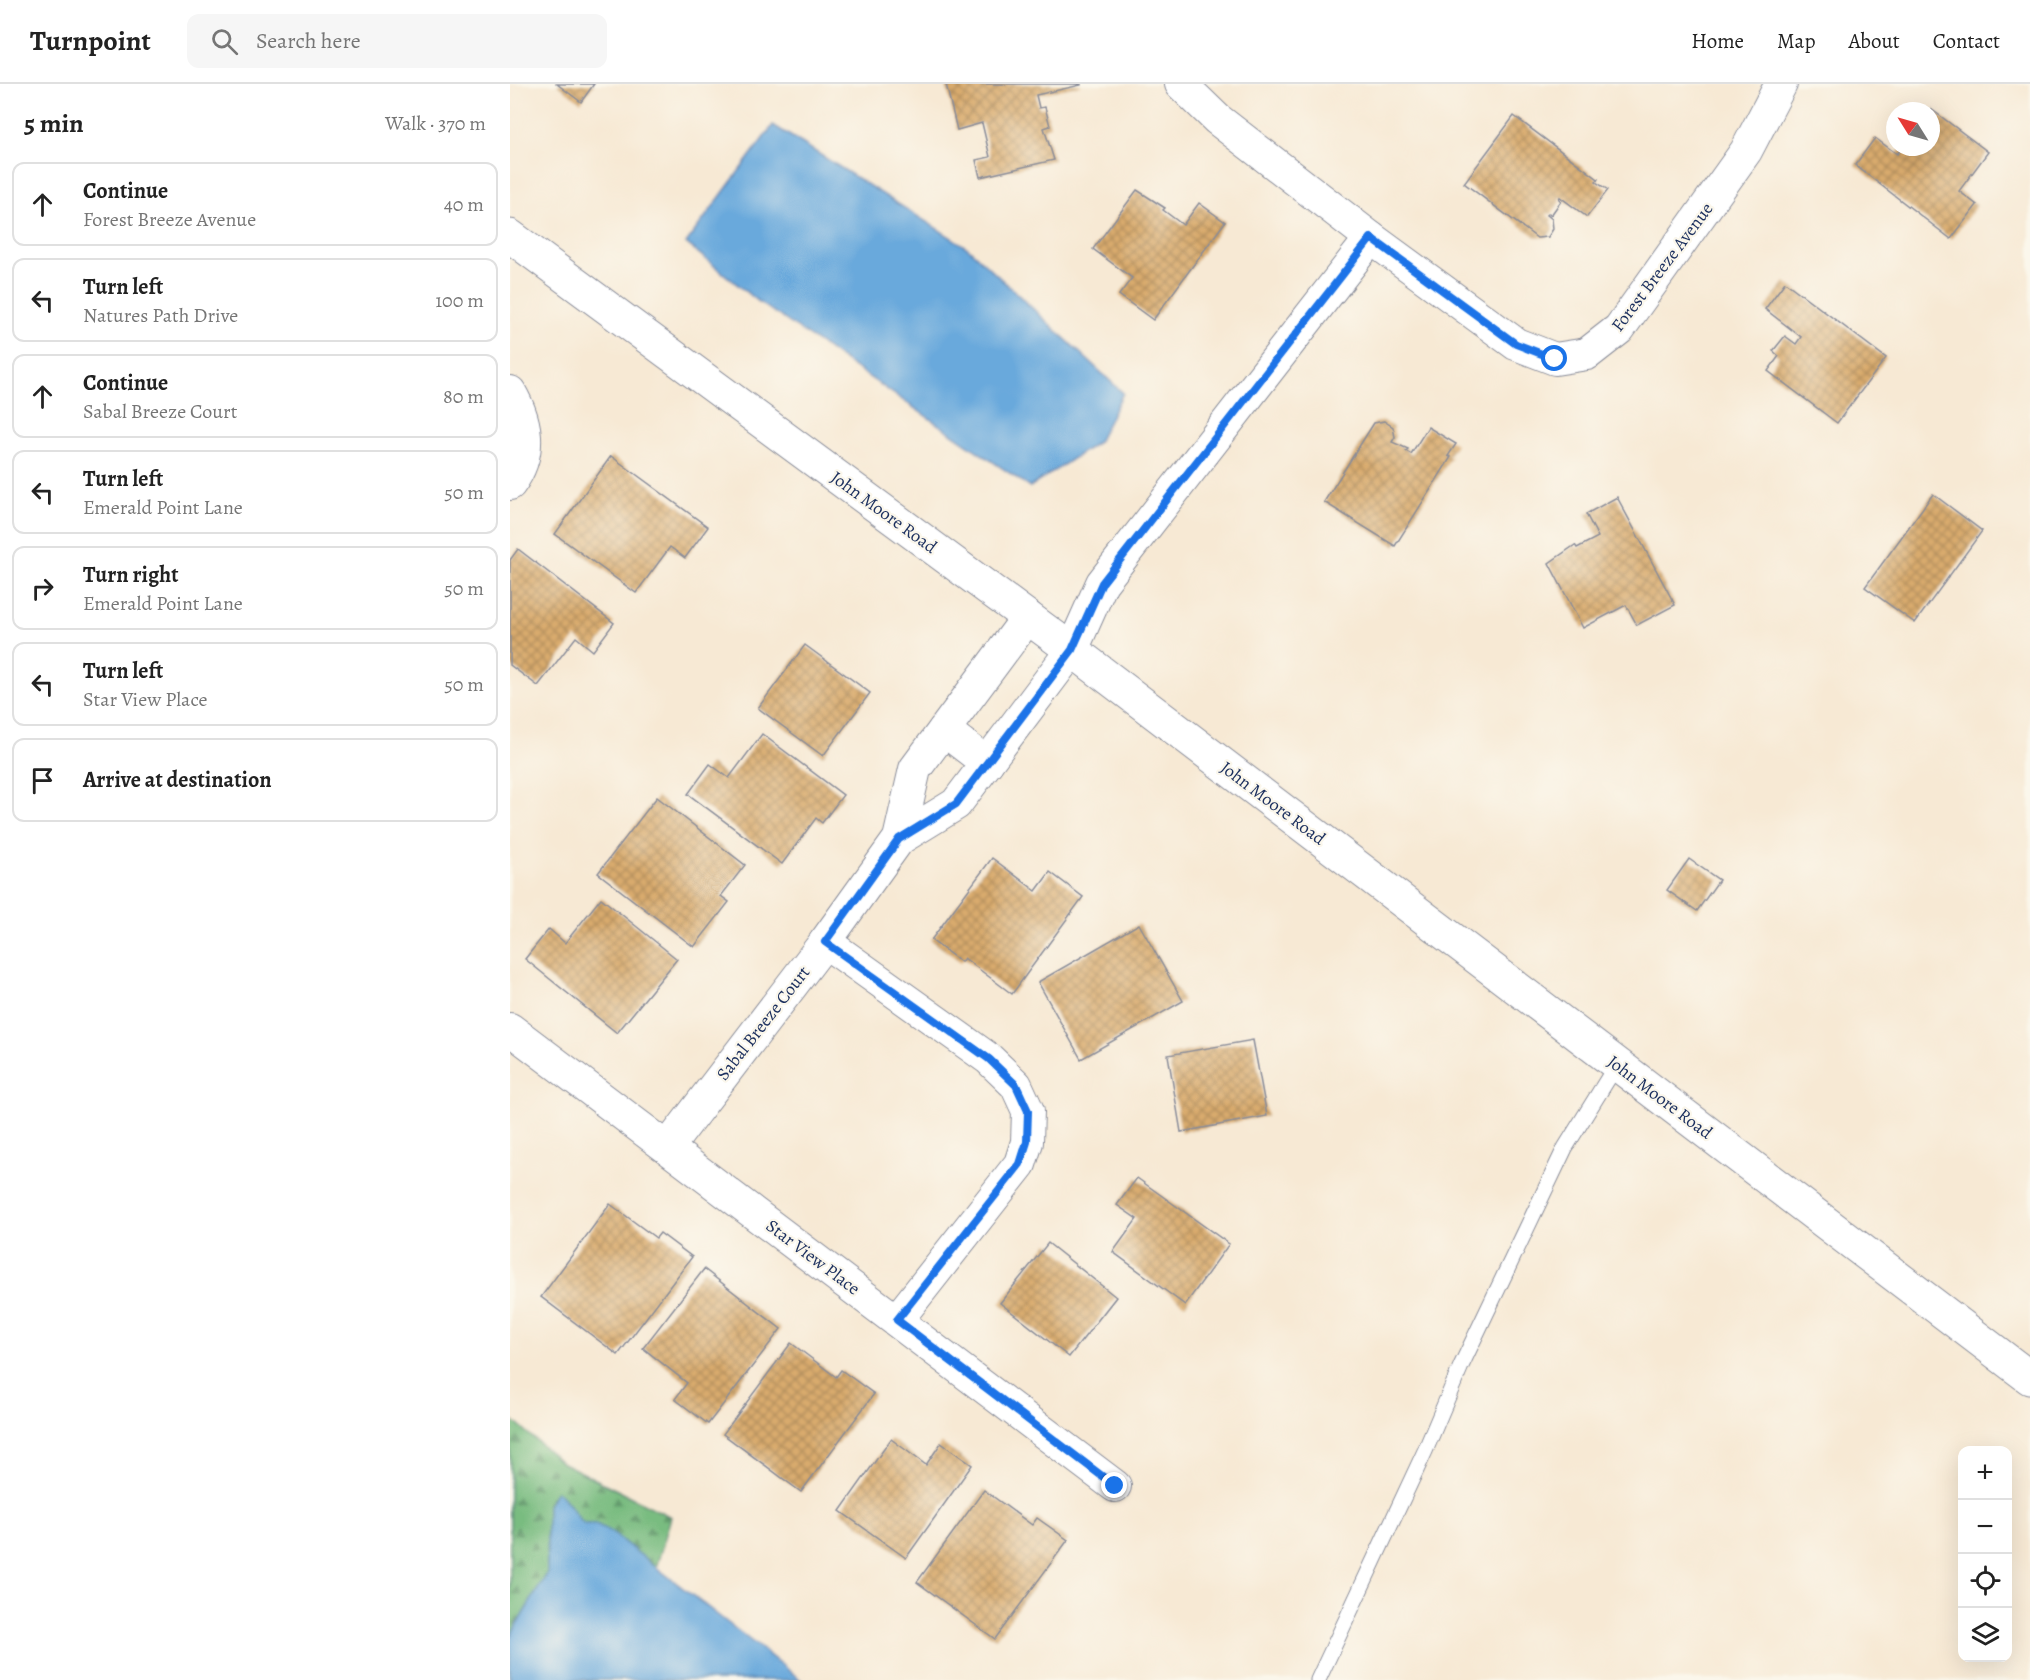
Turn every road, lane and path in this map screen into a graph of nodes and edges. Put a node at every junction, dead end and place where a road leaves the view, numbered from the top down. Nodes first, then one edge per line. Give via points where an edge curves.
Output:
1 (1181, 84) edge
2 (1781, 84) edge
3 (510, 236) edge
4 (1371, 238) junction
5 (510, 392) edge
6 (510, 484) edge
7 (1028, 617) junction
8 (1072, 650) junction
9 (944, 729) junction
10 (987, 763) junction
11 (899, 839) junction
12 (825, 942) junction
13 (510, 1029) edge
14 (1617, 1064) junction
15 (668, 1147) junction
16 (897, 1320) junction
17 (2030, 1378) edge
18 (1115, 1486) dead end
19 (1318, 1680) edge

1 - 4 street, Forest Breeze Avenue via 1217,119
2 - 4 street, Forest Breeze Avenue via 1746,151 1620,329 1587,354 1555,359 1516,344
3 - 7 street, John Moore Road
4 - 8 street, Sabal Breeze Court via 1102,583
5 - 6 street via 522,412 527,436 523,461
7 - 8 street, John Moore Road
7 - 9 street, Sabal Breeze Court
8 - 10 street, Sabal Breeze Court
8 - 14 street, John Moore Road
9 - 10 street
9 - 11 street, Sabal Breeze Court via 915,770
10 - 11 street, Sabal Breeze Court via 956,804
11 - 12 street, Sabal Breeze Court
12 - 15 street, Sabal Breeze Court
12 - 16 street via 989,1059 1016,1085 1028,1111 1027,1142 1020,1164
13 - 15 street, Star View Place
14 - 17 street, John Moore Road
14 - 19 lane via 1565,1148
15 - 16 street, Star View Place
16 - 18 street, Star View Place

